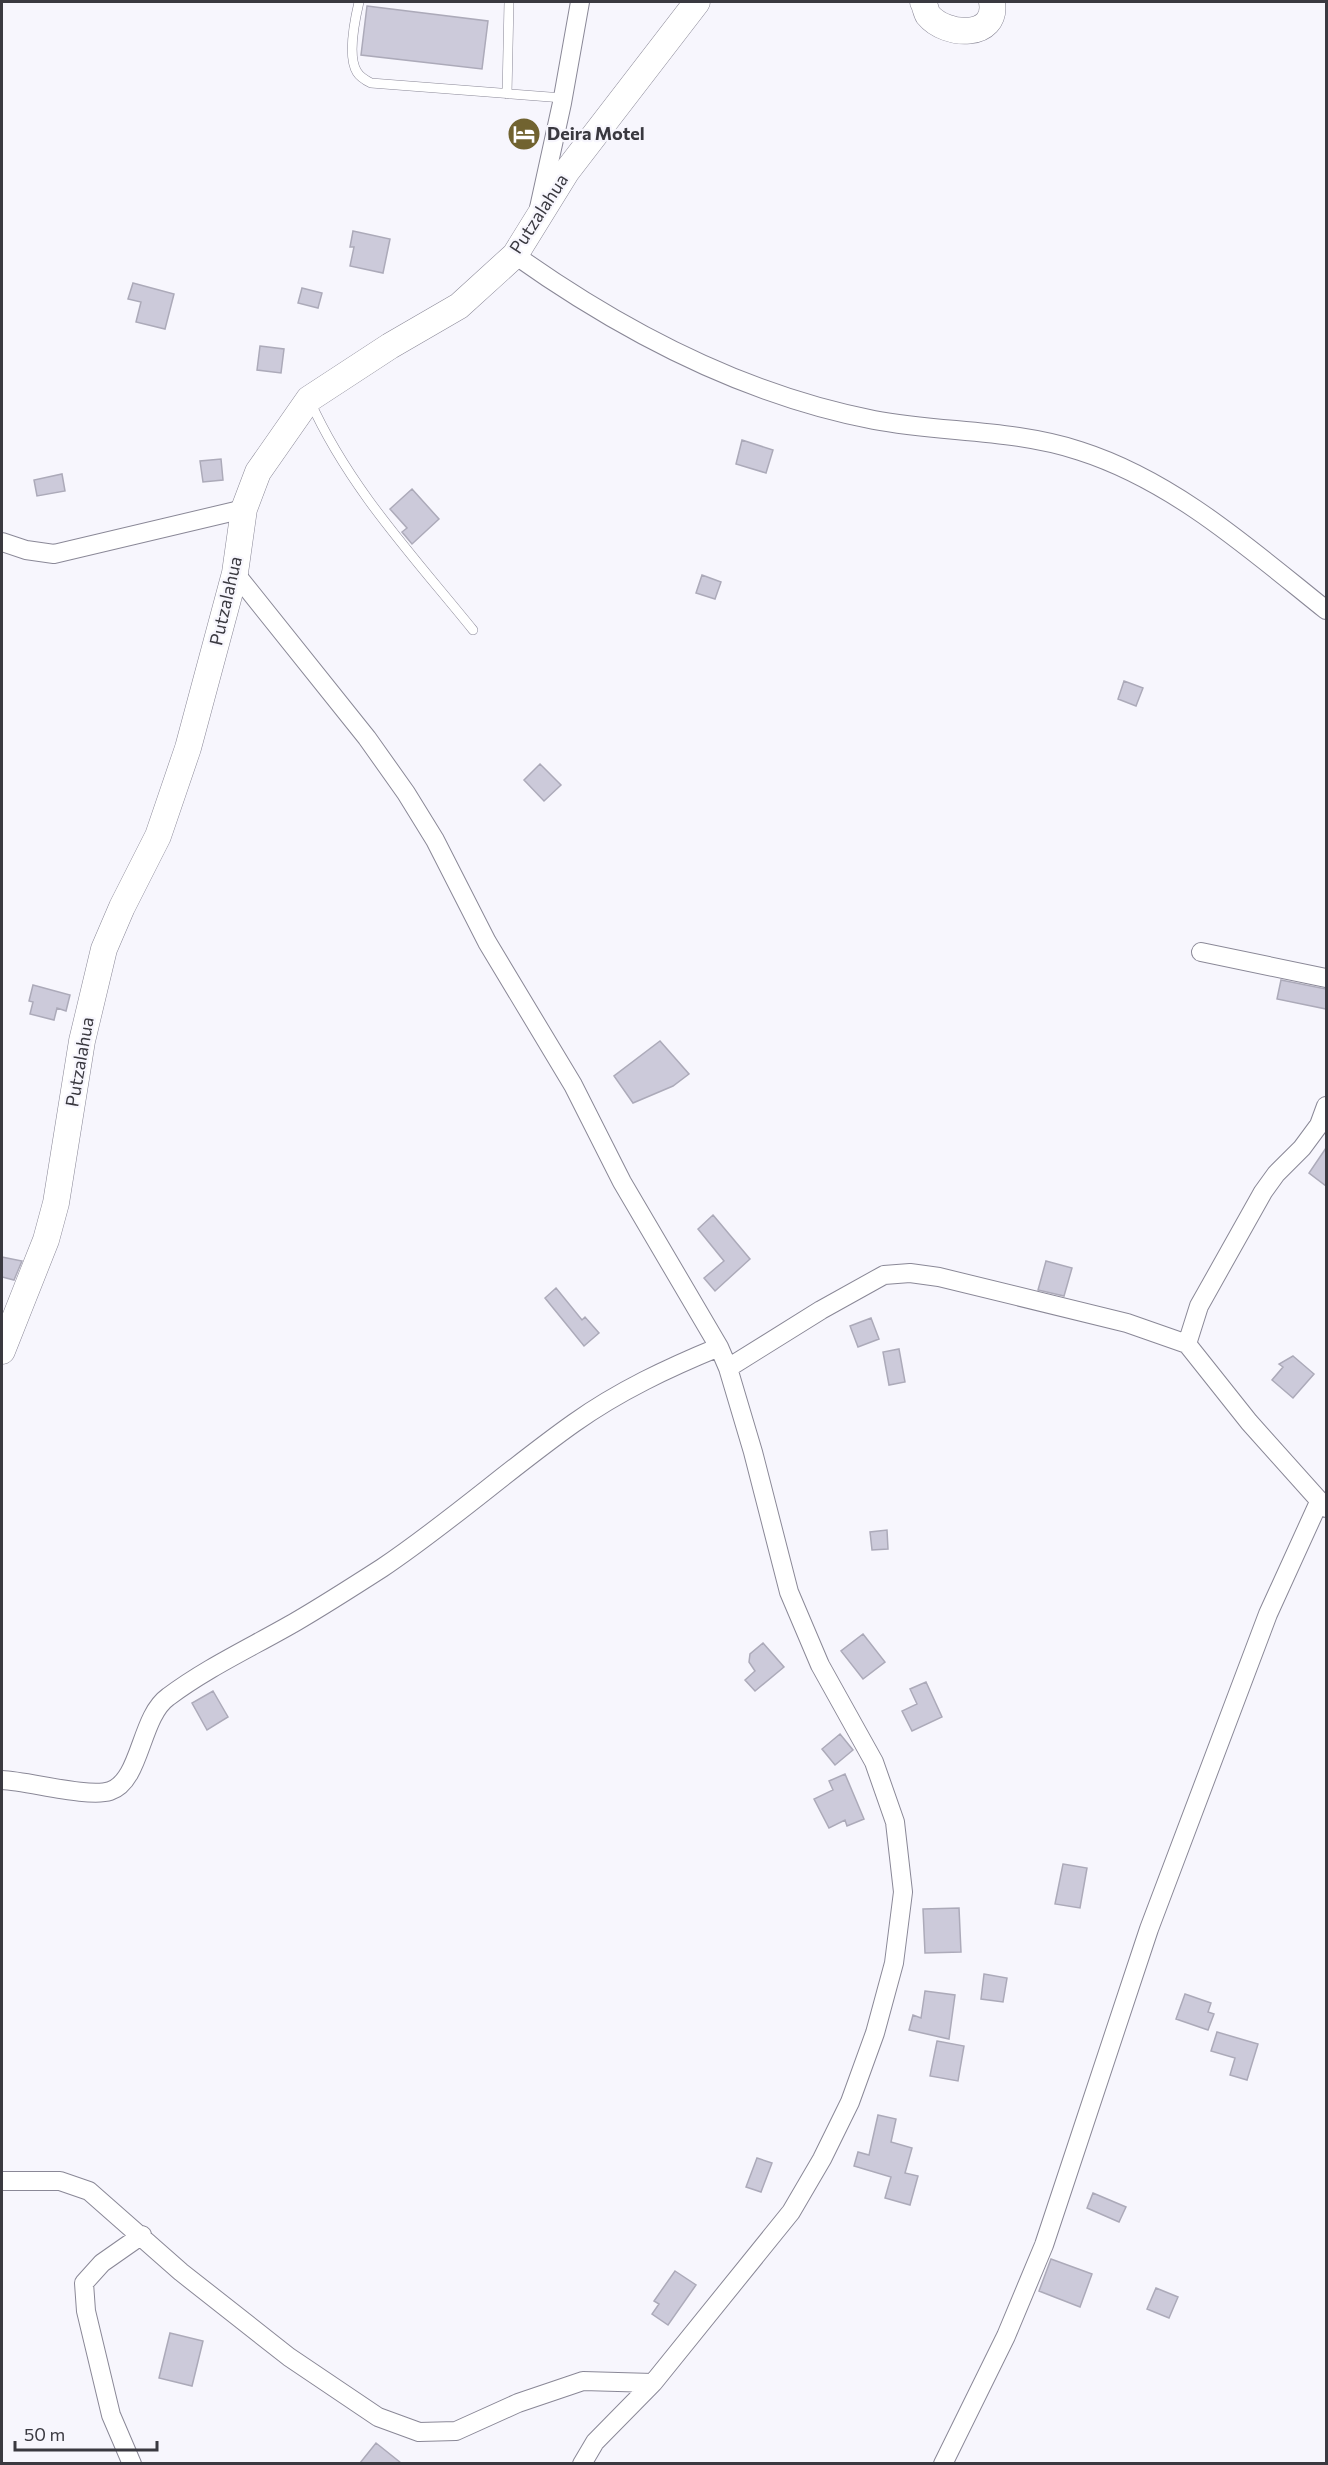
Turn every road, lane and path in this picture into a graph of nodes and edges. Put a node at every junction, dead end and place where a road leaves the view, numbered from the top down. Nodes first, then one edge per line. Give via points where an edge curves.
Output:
1 (359, 2) edge
2 (509, 2) edge
3 (580, 2) edge
4 (697, 2) edge
5 (923, 2) edge
6 (992, 2) edge
7 (507, 94) junction
8 (563, 98) junction
9 (536, 219) junction
10 (515, 255) junction
11 (309, 399) junction
12 (244, 509) junction
13 (2, 542) edge
14 (235, 573) junction
15 (1326, 610) edge
16 (473, 630) dead end
17 (1201, 952) dead end
18 (1326, 978) edge
19 (1326, 1106) edge
20 (1187, 1344) junction
21 (719, 1347) junction
22 (2, 1352) edge
23 (728, 1368) junction
24 (1323, 1505) edge
25 (2, 1780) edge
26 (2, 2181) edge
27 (142, 2235) junction
28 (653, 2383) junction
29 (132, 2463) edge
30 (582, 2463) edge
31 (943, 2463) edge

1 - 7 lane via 353,46 355,70 362,78 371,83
2 - 7 lane
3 - 8 street
4 - 9 street, Putzalahua via 598,128
5 - 6 street via 928,15 943,27 967,31 987,25
7 - 8 lane
8 - 9 street
9 - 10 street, Putzalahua
10 - 11 street, Putzalahua via 459,306
10 - 15 street via 561,288 650,339 776,395 875,420 1044,442 1079,450 1119,466 1184,502
11 - 12 street, Putzalahua via 258,472
11 - 16 lane via 372,506
12 - 13 street via 54,554
12 - 14 street, Putzalahua
14 - 21 street via 406,793 435,840 487,942 573,1085 622,1182
14 - 22 street, Putzalahua via 188,748 158,836 104,949 82,1041 46,1240
17 - 18 street
19 - 20 street via 1319,1125 1263,1192 1199,1305
20 - 23 street via 1127,1323 939,1276 910,1273 884,1275
20 - 24 street
21 - 23 street
21 - 25 street via 657,1372 576,1421 383,1567 166,1698 152,1716 123,1782 110,1791
23 - 28 street via 789,1592 820,1665 874,1762 895,1822 903,1892 894,1963 875,2033 850,2102 822,2159 791,2212
24 - 31 street via 1268,1614 1149,1929 1044,2245 1006,2336
26 - 27 street via 60,2181 89,2191
27 - 28 street via 218,2302 289,2357 378,2418 419,2432 456,2431 518,2403 583,2381
27 - 29 street via 102,2263 84,2283 86,2311 111,2415
28 - 30 street via 595,2442

